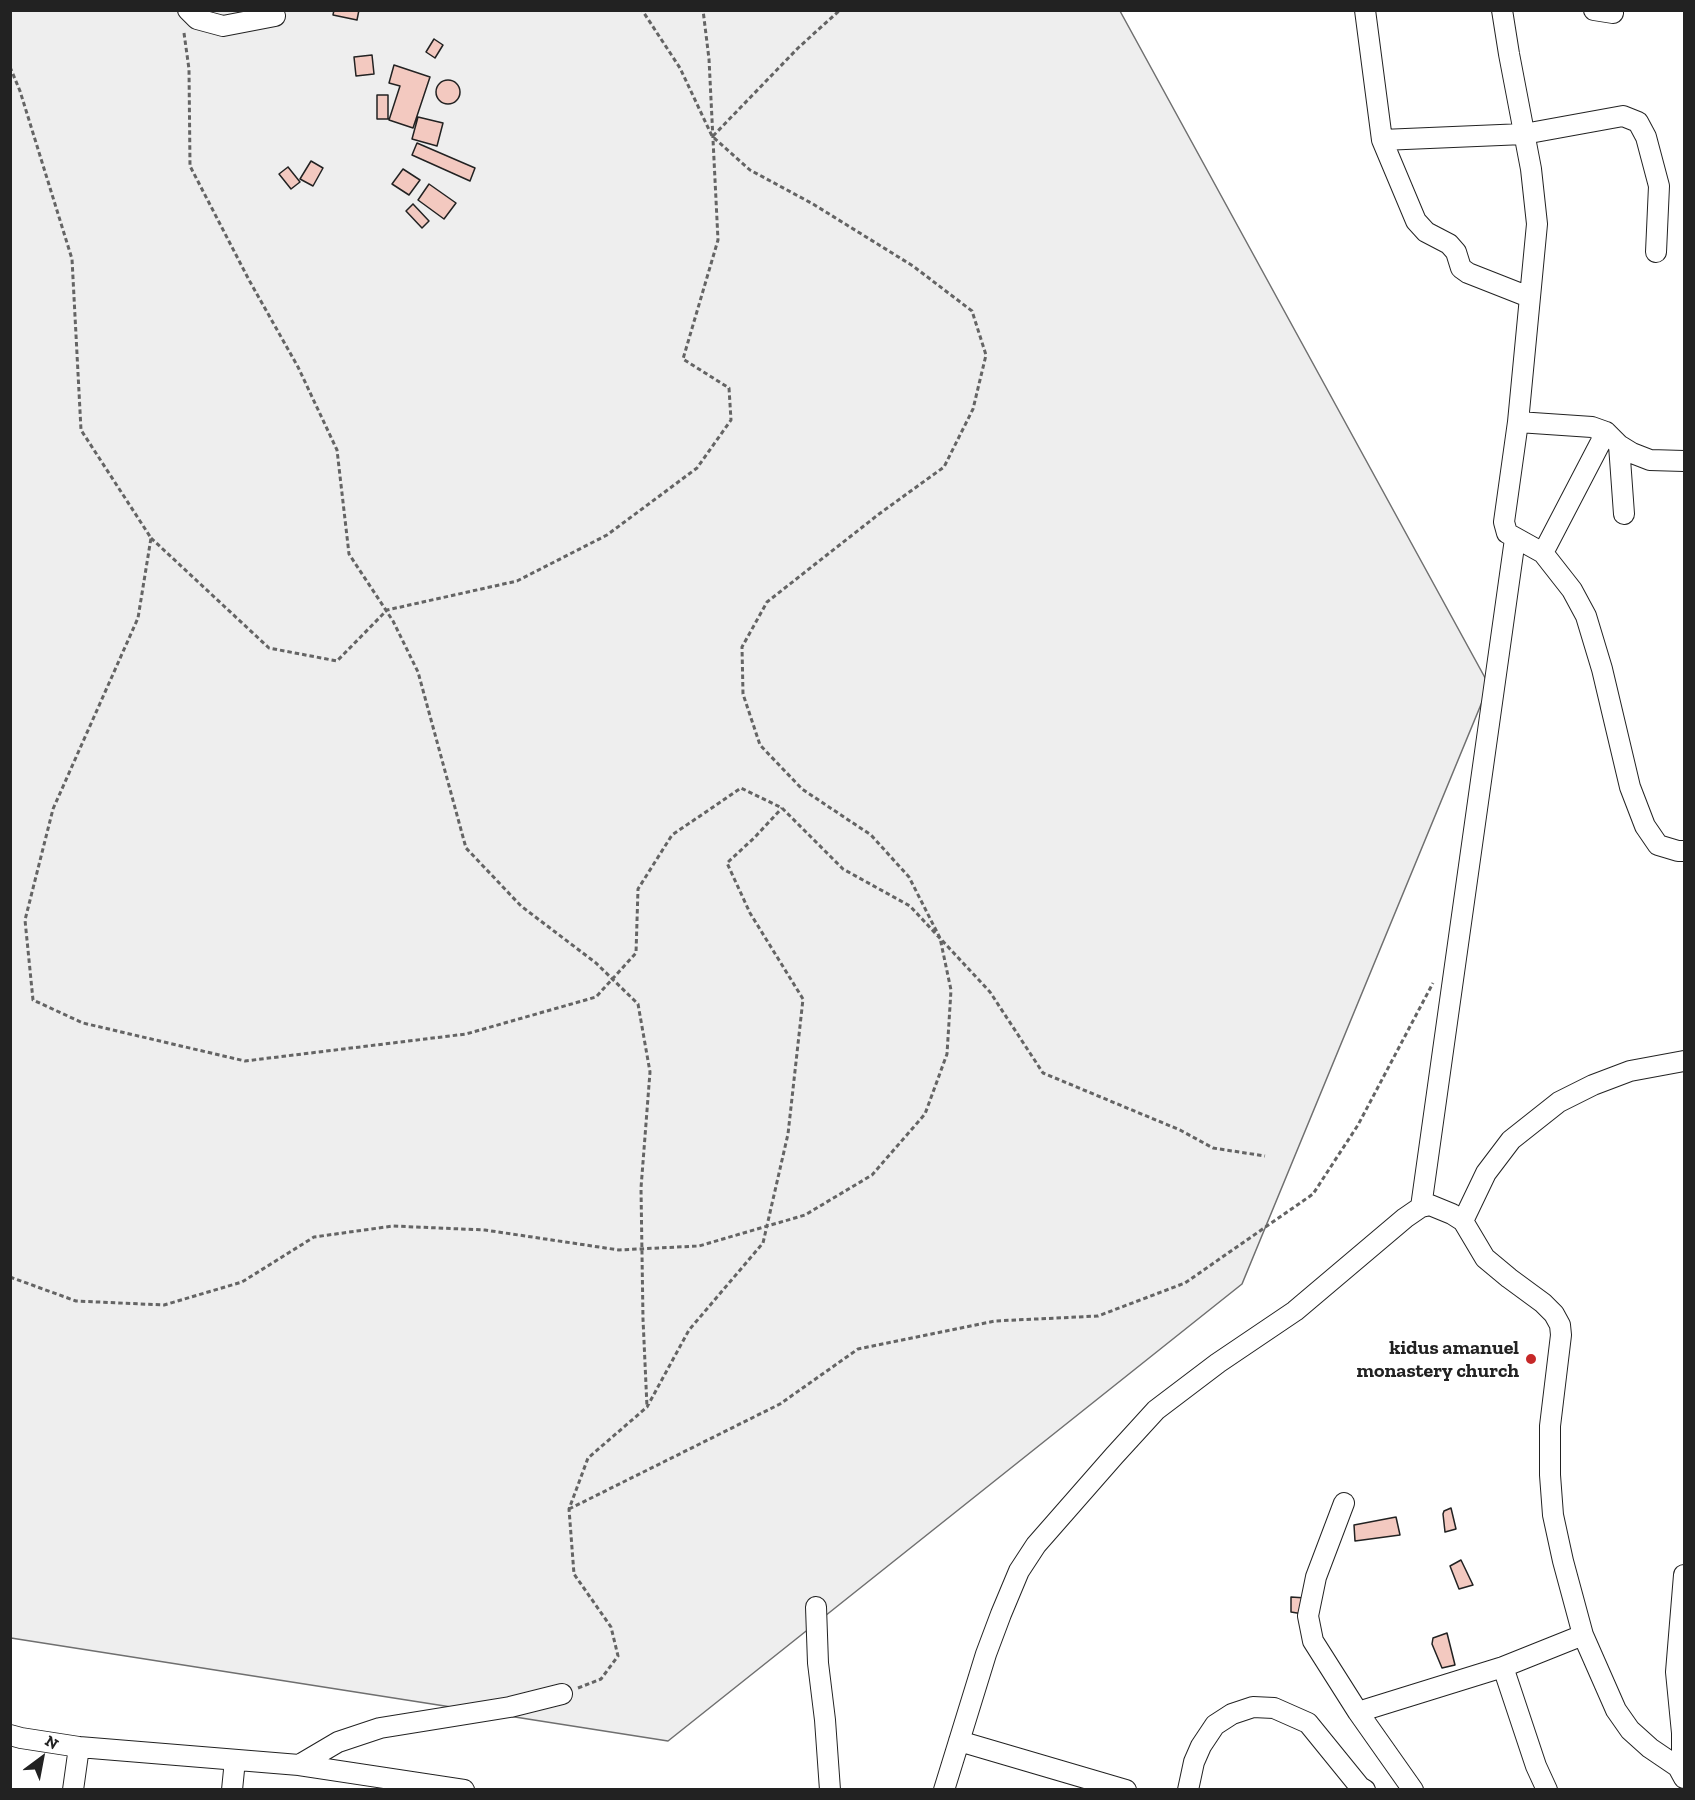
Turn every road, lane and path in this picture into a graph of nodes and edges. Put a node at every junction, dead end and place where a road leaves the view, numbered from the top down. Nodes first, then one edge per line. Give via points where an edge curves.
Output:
1 (642, 10) edge
2 (703, 10) edge
3 (840, 10) edge
4 (1365, 10) edge
5 (1502, 10) edge
6 (185, 16) edge
7 (275, 16) dead end
8 (10, 67) edge
9 (1524, 134) junction
10 (712, 136) junction
11 (1382, 140) junction
12 (1656, 252) dead end
13 (1529, 297) junction
14 (1518, 422) junction
15 (1613, 439) junction
16 (1684, 461) edge
17 (1624, 514) dead end
18 (151, 538) junction
19 (1515, 539) junction
20 (1543, 553) junction
21 (387, 610) junction
22 (782, 808) junction
23 (1684, 851) edge
24 (940, 938) junction
25 (1438, 974) dead end
26 (613, 979) junction
27 (1684, 1061) edge
28 (1265, 1156) dead end
29 (1444, 1212) junction
30 (766, 1227) junction
31 (642, 1249) junction
32 (10, 1277) edge
33 (647, 1407) junction
34 (1344, 1503) dead end
35 (569, 1509) junction
36 (1684, 1575) edge
37 (816, 1607) dead end
38 (1583, 1635) junction
39 (1503, 1666) junction
40 (562, 1694) joint
41 (1358, 1713) junction
42 (10, 1734) edge
43 (1683, 1734) edge
44 (959, 1740) junction
45 (79, 1747) junction
46 (235, 1760) junction
47 (299, 1765) junction
48 (1681, 1772) edge
49 (1408, 1787) edge
50 (73, 1790) edge
51 (232, 1790) edge
52 (464, 1790) edge
53 (831, 1790) edge
54 (944, 1790) edge
55 (1126, 1790) edge
56 (1188, 1790) edge
57 (1365, 1790) edge
58 (1546, 1790) edge

1 - 10 path via 680,68
2 - 10 path
3 - 10 path
4 - 11 street
5 - 9 street
6 - 7 street via 223,26
6 - 21 path via 190,166 298,367 337,450 349,554
8 - 18 path via 72,259 81,430
9 - 11 street
9 - 12 street via 1623,116 1638,122 1646,136 1659,186
9 - 13 street via 1537,224
10 - 21 path via 718,240 683,359 729,388 731,420 697,468 607,535 517,581
10 - 24 path via 750,170 903,260 972,311 986,356 973,409 944,467 767,602 742,647 743,694 760,745 802,789 871,835 909,877
11 - 13 street via 1416,221 1426,232 1449,244 1461,268 1468,273
13 - 14 street
14 - 15 street via 1592,427
14 - 19 street via 1504,522 1507,533
15 - 16 street via 1650,460
15 - 17 street
15 - 20 street
18 - 21 path via 269,648 337,661
18 - 26 path via 138,618 53,809 25,920 33,1000 83,1023 244,1061 466,1034 596,997
19 - 20 street
19 - 29 street
20 - 23 street via 1572,590 1586,616 1630,788 1645,826 1658,845
21 - 26 path via 418,672 466,848 521,906
22 - 24 path via 843,869 910,906
22 - 26 path via 741,788 672,835 638,889 636,953
22 - 30 path via 727,863 750,913 803,999 788,1134
24 - 28 path via 990,992 1043,1073 1180,1130 1213,1148
24 - 30 path via 951,990 947,1054 925,1114 872,1175 805,1215
25 - 35 path via 1358,1125 1313,1194 1185,1283 1098,1316 995,1321 858,1349 780,1404
26 - 31 path via 638,1004 650,1072 641,1188
27 - 29 street via 1630,1071 1559,1102 1511,1140 1486,1173
29 - 38 street via 1485,1258 1543,1303 1560,1324 1550,1426 1553,1515
29 - 44 street via 1405,1218 1295,1311 1156,1410 1036,1545 1019,1571 986,1654
30 - 31 path via 699,1246
30 - 33 path via 763,1243 689,1330
31 - 32 path via 620,1250 485,1230 393,1226 314,1238 242,1282 164,1305 76,1301
31 - 33 path
33 - 35 path via 588,1458
34 - 41 street via 1316,1577 1308,1616 1313,1641
35 - 40 path via 574,1574 611,1627 618,1656 601,1679
36 - 43 street via 1676,1672
37 - 53 street
38 - 39 street
38 - 48 street via 1616,1710 1630,1730
39 - 41 street
39 - 58 street
40 - 47 street via 510,1707 380,1728 338,1742
41 - 49 street
42 - 45 street
43 - 48 street
44 - 54 street
44 - 55 street
45 - 46 street
45 - 50 street
46 - 47 street
46 - 51 street
47 - 52 street
56 - 57 street via 1194,1762 1215,1725 1253,1707 1274,1708 1308,1723

